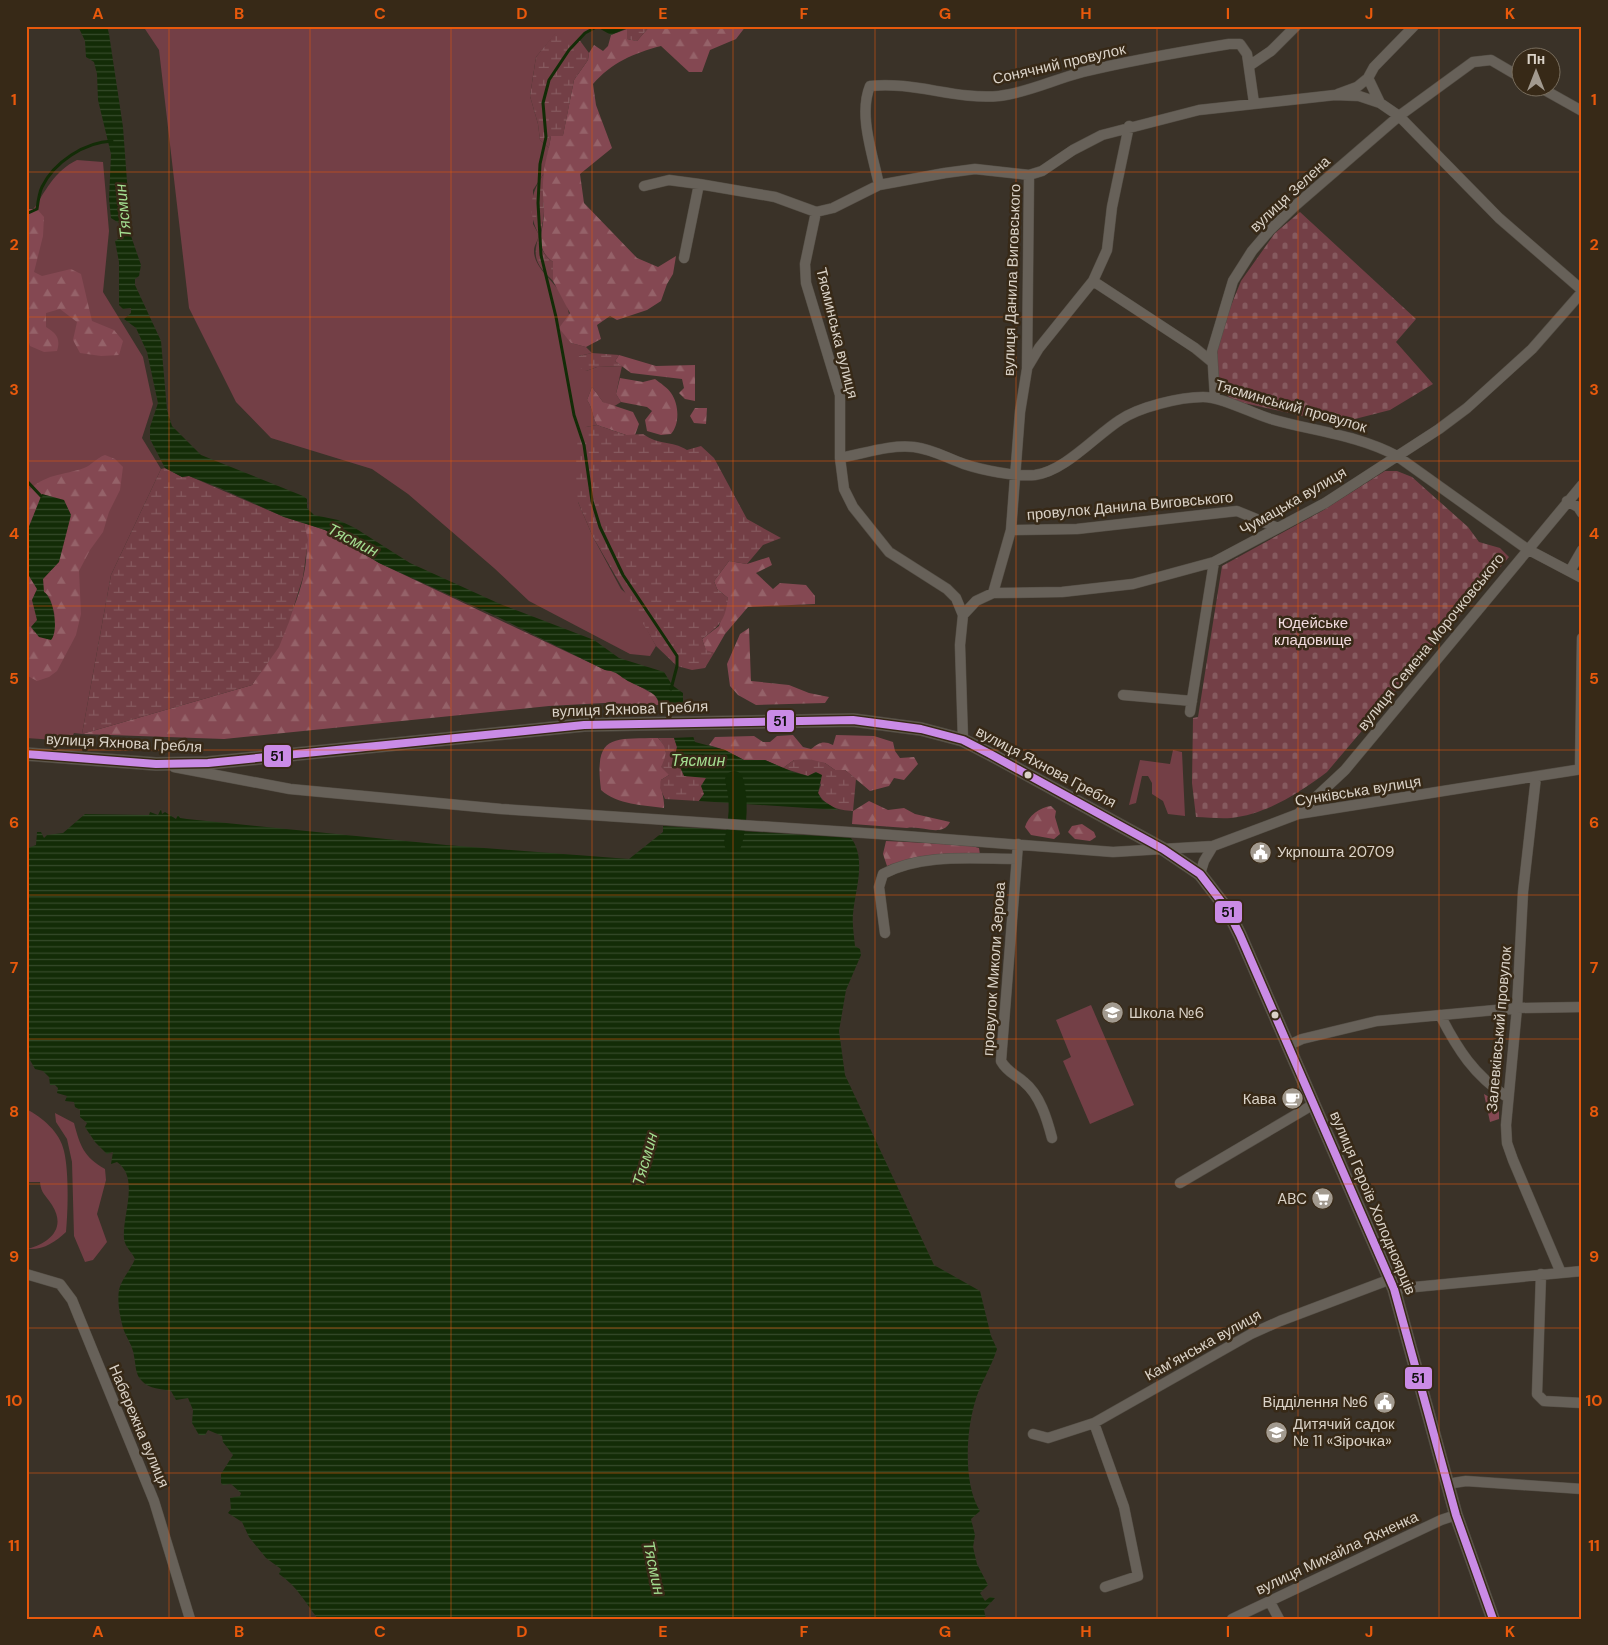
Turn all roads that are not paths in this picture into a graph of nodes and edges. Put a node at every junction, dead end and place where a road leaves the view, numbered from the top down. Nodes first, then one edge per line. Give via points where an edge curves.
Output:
1 (1296, 26) edge
2 (1414, 26) edge
3 (1249, 66) junction
4 (1510, 70) edge
5 (1368, 78) junction
6 (1335, 95) junction
7 (1559, 98) edge
8 (1254, 103) junction
9 (1380, 103) junction
10 (1582, 111) edge
11 (1399, 116) junction
12 (1129, 126) junction
13 (1029, 175) junction
14 (699, 184) junction
15 (879, 185) junction
16 (644, 186) dead end
17 (816, 212) junction
18 (684, 258) dead end
19 (1093, 281) junction
20 (1582, 291) edge
21 (1212, 362) junction
22 (1027, 369) junction
23 (1215, 398) junction
24 (1397, 456) junction
25 (840, 458) junction
26 (1017, 474) junction
27 (1582, 484) edge
28 (1567, 501) junction
29 (1582, 513) edge
30 (1278, 528) junction
31 (1011, 530) junction
32 (1527, 549) junction
33 (1582, 550) edge
34 (1214, 562) junction
35 (1570, 571) junction
36 (1582, 578) edge
37 (992, 592) junction
38 (956, 598) junction
39 (976, 601) junction
40 (962, 615) junction
41 (1582, 638) edge
42 (1123, 695) dead end
43 (1192, 701) junction
44 (1190, 712) dead end
45 (962, 740) junction
46 (26, 754) edge
47 (156, 764) junction
48 (1581, 769) edge
49 (1536, 777) junction
50 (1298, 814) junction
51 (1018, 844) junction
52 (1213, 846) junction
53 (1163, 849) junction
54 (1017, 859) junction
55 (1200, 874) junction
56 (885, 933) dead end
57 (1582, 1007) edge
58 (1518, 1008) junction
59 (1440, 1015) junction
60 (1288, 1045) junction
61 (1507, 1097) junction
62 (1314, 1104) junction
63 (1052, 1138) dead end
64 (1180, 1183) dead end
65 (1582, 1271) edge
66 (1561, 1273) junction
67 (26, 1274) edge
68 (1541, 1274) junction
69 (1392, 1284) junction
70 (1582, 1403) edge
71 (1094, 1423) junction
72 (1033, 1434) dead end
73 (1447, 1484) junction
74 (1582, 1489) edge
75 (1456, 1515) junction
76 (1104, 1587) dead end
77 (1270, 1602) junction
78 (190, 1619) edge
79 (1232, 1619) edge
80 (1279, 1619) edge
81 (1493, 1619) edge

1 - 3 street via 1271,51
2 - 5 street via 1374,67
3 - 8 street, Сонячний провулок
3 - 15 street, Сонячний провулок via 1247,54 1240,44 1229,44 1146,58 999,96 889,84 870,86 865,98 866,117
4 - 11 street, вулиця Зелена via 1491,60 1473,62
5 - 6 street via 1356,87
5 - 9 street
6 - 8 street
6 - 9 street via 1359,96
7 - 10 street
8 - 12 street via 1199,110
9 - 11 street
11 - 20 street via 1500,218
11 - 21 street, вулиця Зелена via 1296,205 1252,251 1230,290 1216,333
12 - 13 street via 1102,135 1042,171
12 - 19 street via 1112,207 1107,250
13 - 15 street via 975,169
13 - 22 street, вулиця Данила Виговського
14 - 16 street via 669,180
14 - 17 street via 775,197
14 - 18 street
15 - 17 street via 833,208
17 - 25 street, Тясминська вулиця via 805,264 806,283 840,395
19 - 21 street
19 - 22 street via 1039,348
20 - 24 street, Чумацька вулиця via 1532,349 1467,408
21 - 23 street, вулиця Зелена
22 - 26 street, вулиця Данила Виговського via 1020,412
23 - 24 street, Тясминський провулок via 1244,410 1382,448
23 - 26 street, Тясминський провулок via 1201,397 1141,410 1120,419 1050,470 1036,475
24 - 30 street, Чумацька вулиця via 1325,503
24 - 32 street, Тясминський провулок
25 - 26 street, Тясминський провулок via 912,447 966,464
25 - 38 street, Тясминська вулиця via 844,489 852,507 873,534 888,552 948,589
26 - 31 street, вулиця Данила Виговського
27 - 28 street, вулиця Семена Морочковського
28 - 29 street
28 - 32 street, вулиця Семена Морочковського
30 - 31 street, провулок Данила Виговського via 1237,511 1077,529
30 - 34 street, Чумацька вулиця
31 - 37 street, вулиця Данила Виговського
32 - 35 street, Тясминський провулок
32 - 50 street, вулиця Семена Морочковського via 1345,770
33 - 35 street
34 - 37 street, Чумацька вулиця via 1133,584 1062,592
34 - 43 street
35 - 36 street, Тясминський провулок
37 - 39 street, Чумацька вулиця
38 - 39 street
38 - 40 street
39 - 40 street, Чумацька вулиця
40 - 45 street
41 - 48 street
42 - 43 street
43 - 44 street
45 - 47 main road, вулиця Яхнова Гребля via 921,729 853,720 617,724 262,759
45 - 53 main road, вулиця Яхнова Гребля
46 - 47 main road, вулиця Яхнова Гребля
47 - 51 street, Сунківська вулиця via 290,789 501,809
48 - 49 street, Сунківська вулиця
49 - 50 street, Сунківська вулиця
49 - 58 street, Залевківський провулок via 1523,892
50 - 52 street, Сунківська вулиця
51 - 53 street, Сунківська вулиця via 1114,852
51 - 54 street, провулок Миколи Зерова
52 - 53 street, Сунківська вулиця
52 - 55 street
53 - 55 main road, вулиця Яхнова Гребля
54 - 56 street via 911,863 884,874 879,887
54 - 63 street, провулок Миколи Зерова via 1001,1062 1006,1070 1033,1090 1048,1119
55 - 60 main road, вулиця Героїв Холодноярців via 1227,909 1240,934
57 - 58 street
58 - 59 street
58 - 61 street, Залевківський провулок
59 - 60 street via 1353,1026
59 - 61 street via 1453,1042 1469,1064 1487,1083
60 - 62 main road, вулиця Героїв Холодноярців
61 - 66 street, Залевківський провулок via 1506,1125 1510,1151
62 - 64 street
62 - 69 main road, вулиця Героїв Холодноярців
65 - 66 street, Камʼянська вулиця
66 - 68 street, Камʼянська вулиця
67 - 78 street, Набережна вулиця via 60,1284 72,1300 154,1501
68 - 69 street, Камʼянська вулиця
68 - 70 street via 1537,1394 1544,1401
69 - 71 street, Камʼянська вулиця via 1297,1314 1251,1334
69 - 73 main road, вулиця Героїв Холодноярців
71 - 72 street, Камʼянська вулиця via 1048,1438
71 - 76 street via 1124,1507 1138,1576
73 - 74 street via 1466,1481
73 - 75 main road, вулиця Героїв Холодноярців
75 - 77 street, вулиця Михайла Яхненка
75 - 81 main road, вулиця Героїв Холодноярців
77 - 79 street, вулиця Михайла Яхненка
77 - 80 street

